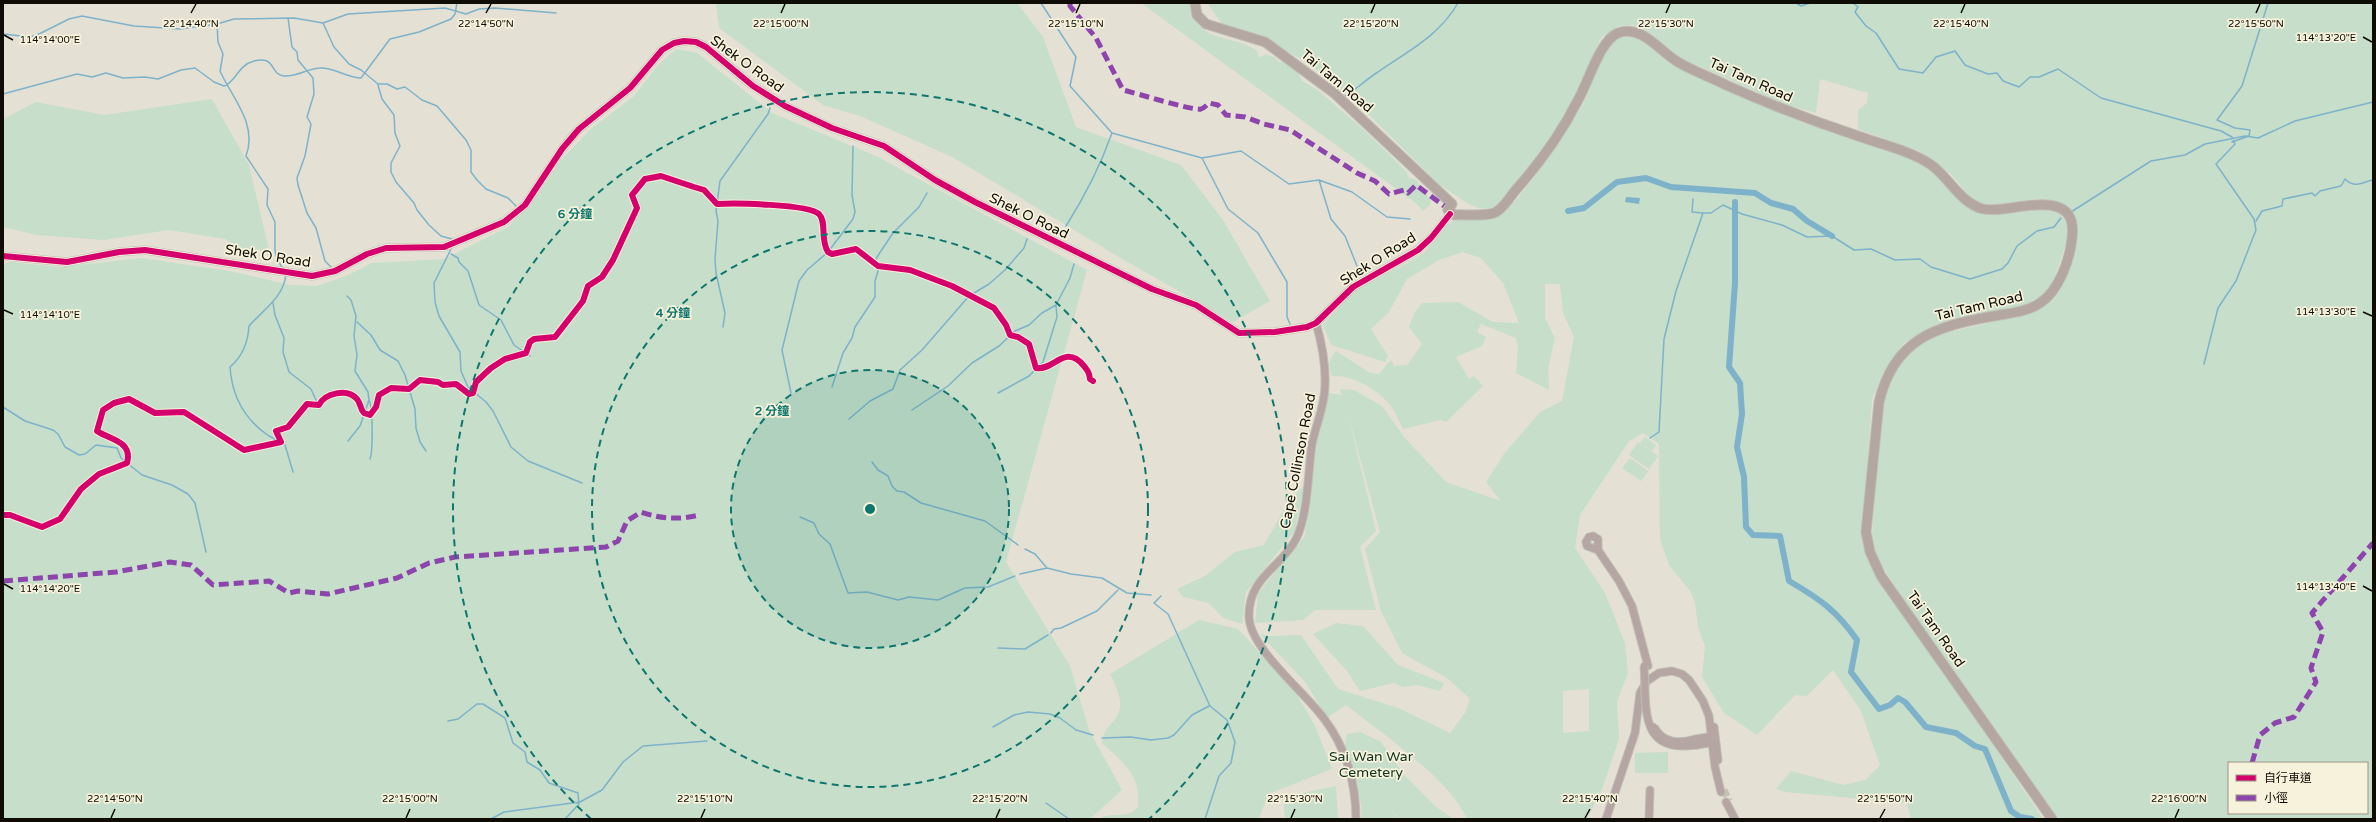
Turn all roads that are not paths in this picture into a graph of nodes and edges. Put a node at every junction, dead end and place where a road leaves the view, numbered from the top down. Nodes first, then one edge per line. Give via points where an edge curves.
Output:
1 (1195, 3) edge
2 (1454, 210) junction
3 (3, 256) edge
4 (1316, 323) junction
5 (1598, 551) dead end
6 (1713, 739) junction
7 (1650, 790) dead end
8 (1723, 791) tunnel mouth
9 (1728, 803) tunnel mouth
10 (1356, 819) edge
11 (1606, 819) edge
12 (1649, 819) edge
13 (1735, 819) edge
14 (2052, 819) edge

1 - 2 main road, Tai Tam Road via 1197,15 1206,24 1265,42 1334,93
2 - 4 street, Shek O Road via 1418,250 1353,287
2 - 14 main road, Tai Tam Road via 1490,214 1505,203 1547,152 1570,115 1606,42 1616,34 1629,31 1645,36 1681,64 1782,110 1919,158 1944,174 1963,198 1976,206 1994,210 2040,204 2057,207 2066,213 2072,228 2071,244 2057,284 2045,299 2024,310 1942,327 1916,342 1895,364 1879,402 1866,532 1870,552 1882,576
3 - 4 street, Shek O Road via 67,262 145,250 312,276 335,272 367,254 386,248 444,247 497,226 516,213 528,201 575,133 630,88 662,50 674,43 688,41 706,47 781,104 825,125 884,146 935,180 975,202 1152,289 1196,305 1236,332 1275,332
4 - 10 street, Cape Collinson Road via 1325,359 1325,385 1323,405 1313,443 1301,526 1296,540 1252,592 1249,618 1257,640 1317,709 1336,738 1351,776
5 - 6 street, bridge via 1619,581 1632,606 1648,666 1651,716 1655,730 1670,741 1696,742
6 - 8 street
6 - 11 street via 1708,712 1685,676 1672,671 1653,676 1645,684 1638,700 1635,733
7 - 12 street
9 - 13 street

